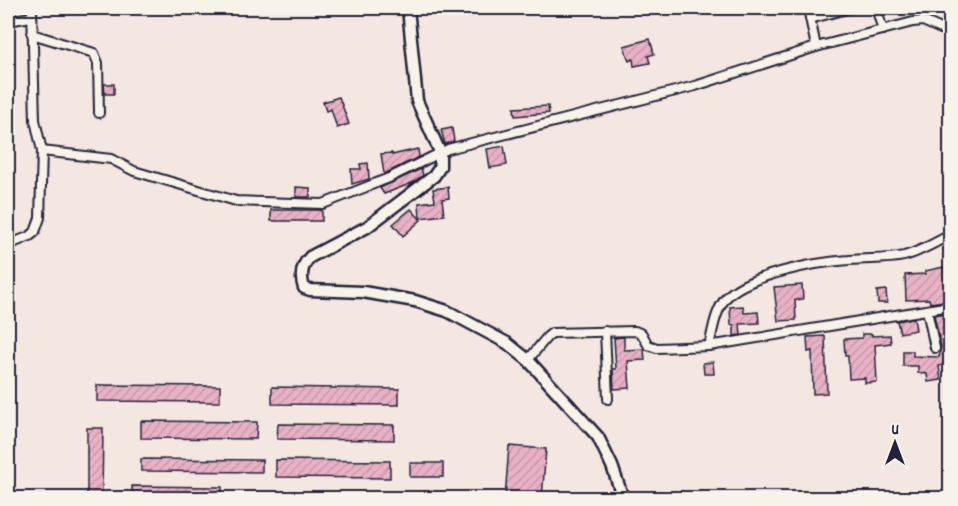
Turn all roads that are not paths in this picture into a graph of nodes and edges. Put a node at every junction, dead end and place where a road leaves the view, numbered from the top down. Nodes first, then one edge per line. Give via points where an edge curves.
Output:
1 (32, 8) edge
2 (408, 8) edge
3 (808, 8) edge
4 (850, 8) edge
5 (876, 8) edge
6 (32, 17) junction
7 (810, 19) junction
8 (8, 21) edge
9 (883, 30) junction
10 (951, 33) edge
11 (32, 34) junction
12 (816, 47) junction
13 (99, 113) dead end
14 (42, 151) junction
15 (440, 152) junction
16 (951, 235) edge
17 (8, 246) edge
18 (951, 306) edge
19 (927, 310) junction
20 (605, 331) junction
21 (709, 346) junction
22 (935, 348) dead end
23 (528, 360) junction
24 (608, 399) dead end
25 (623, 498) edge

1 - 6 street
2 - 15 main road via 417,101
3 - 7 street
4 - 7 street
5 - 9 street
6 - 8 street
6 - 11 street
7 - 12 street
9 - 10 street via 923,21
9 - 12 street
11 - 13 street via 94,54 98,63
11 - 14 street via 35,120
12 - 15 street via 695,86
14 - 15 street via 111,159 134,171 236,201 323,204 389,178
14 - 17 street via 38,225 30,236
15 - 23 main road via 440,166 434,176 367,227 310,257 301,273 303,288 363,292 436,307 507,343
16 - 21 street via 905,256 834,262 745,285 722,304
18 - 19 street
19 - 21 street
19 - 22 street
20 - 21 street via 639,332 648,345 657,348
20 - 23 street via 552,333
20 - 24 street
23 - 25 main road via 598,437

